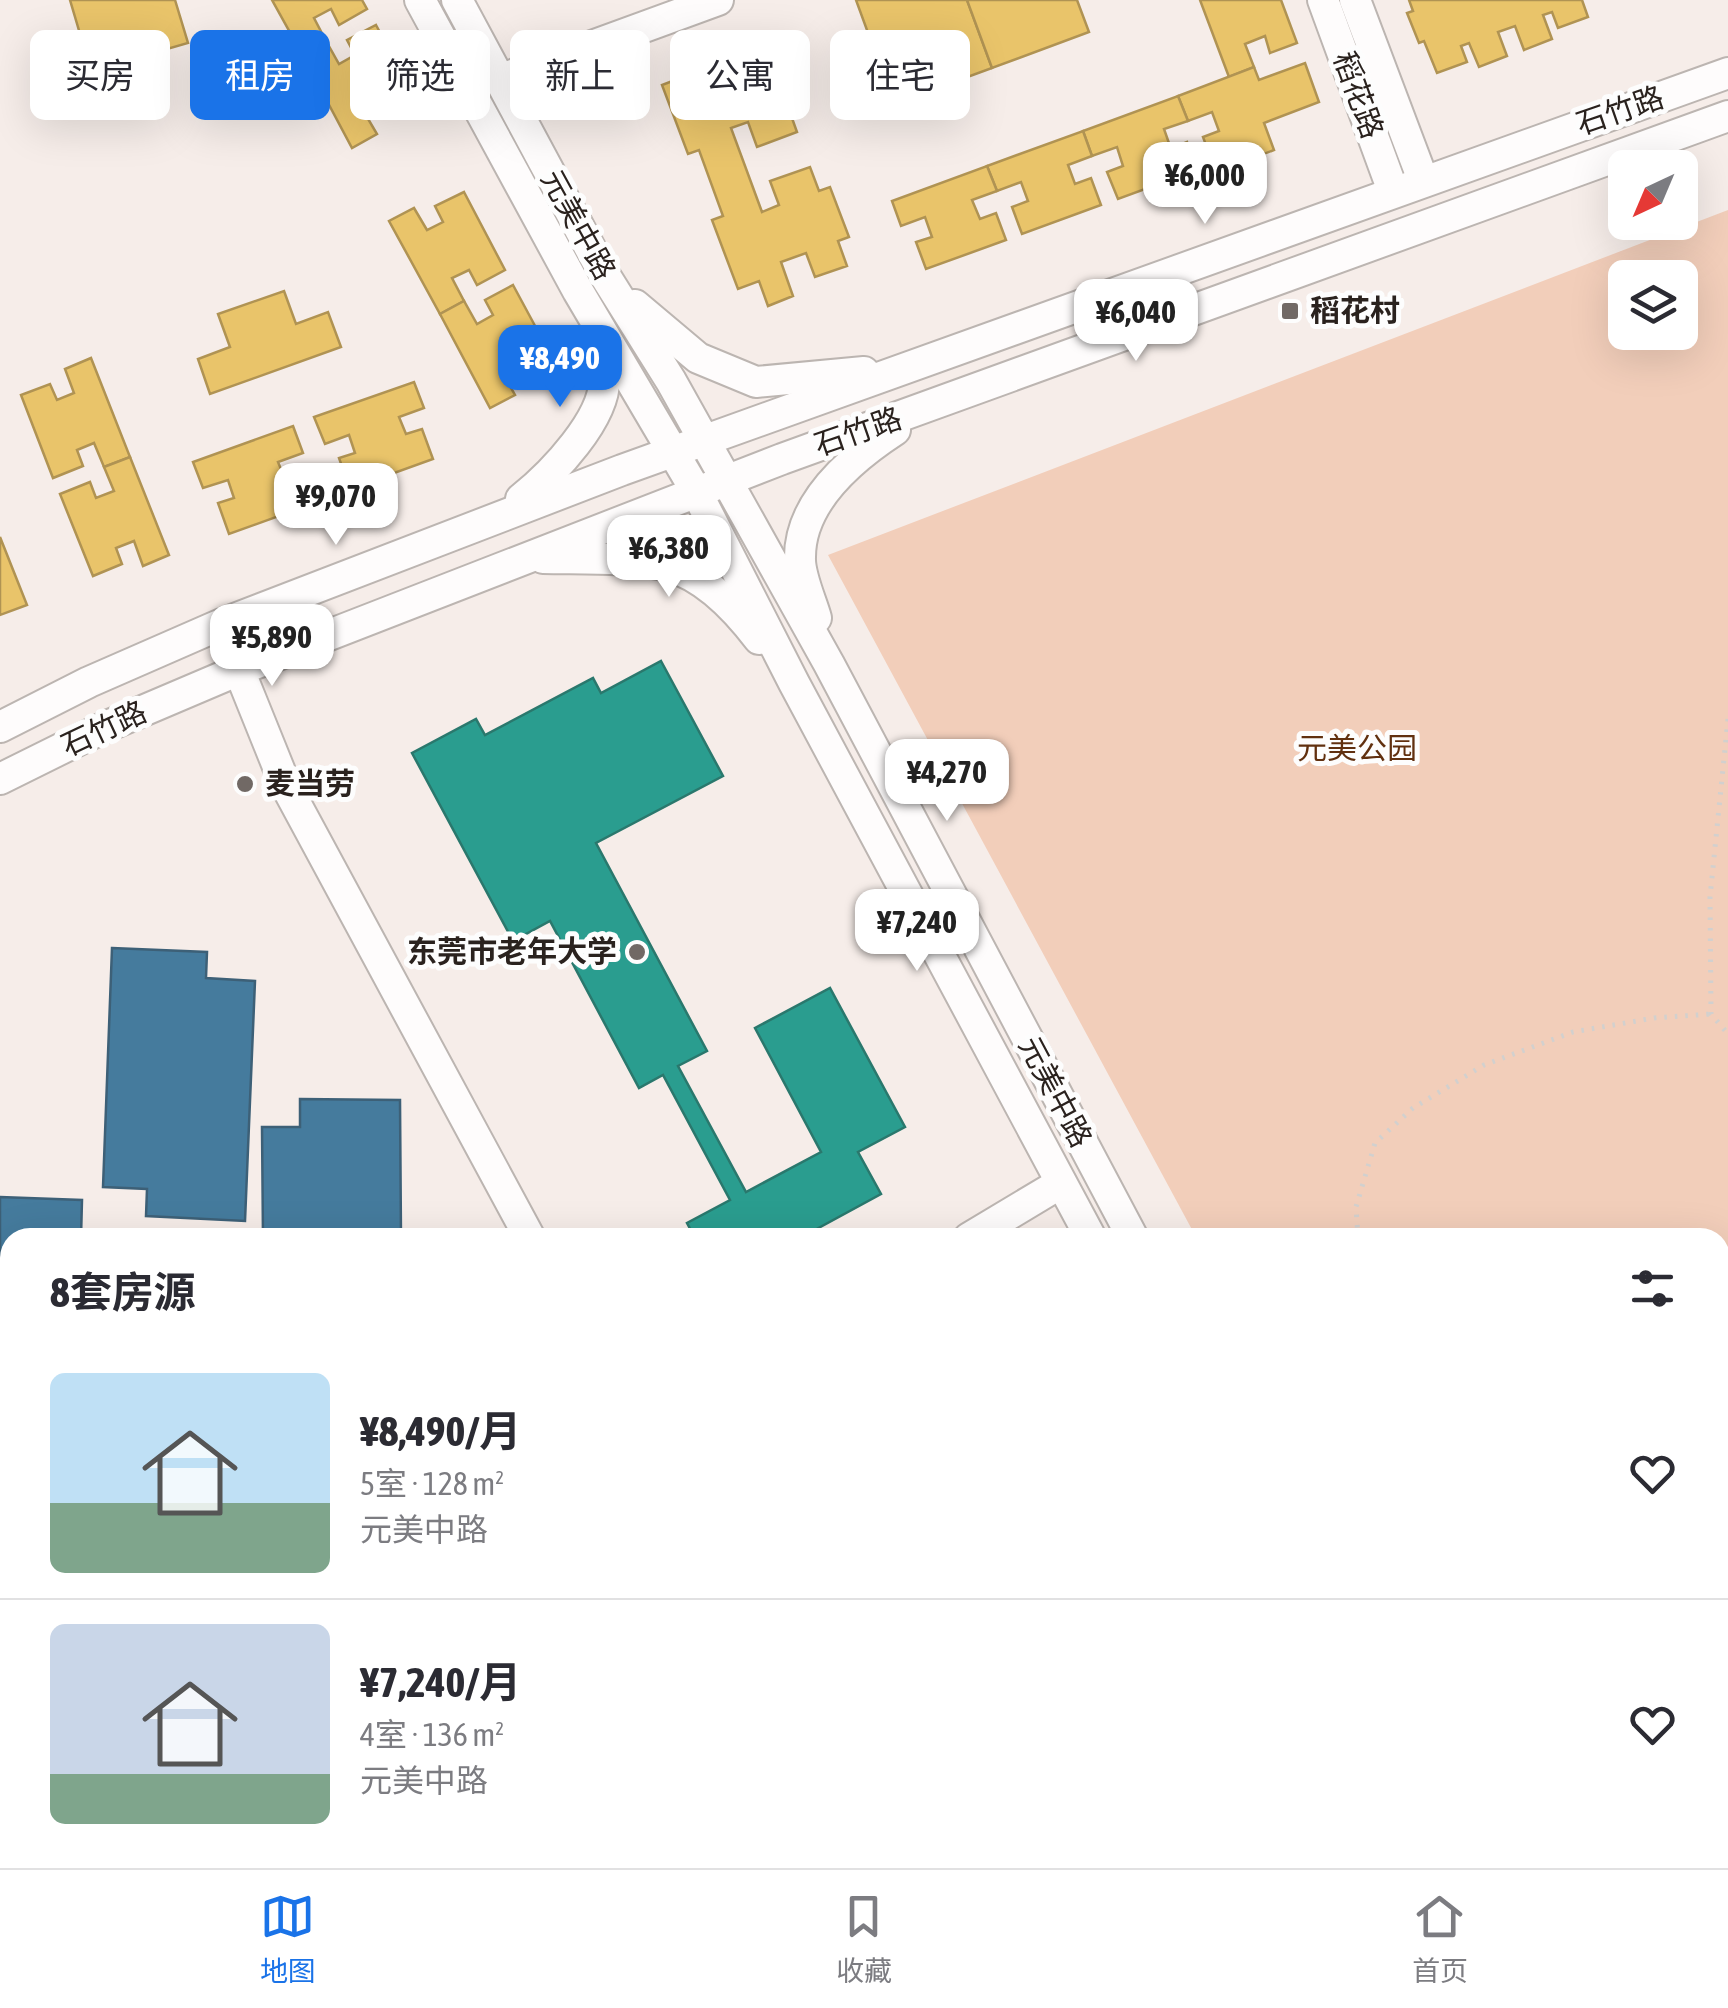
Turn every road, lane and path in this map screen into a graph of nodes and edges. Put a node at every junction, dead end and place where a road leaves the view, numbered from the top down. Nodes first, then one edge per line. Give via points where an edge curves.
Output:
1 (420, 0) edge
2 (458, 0) edge
3 (718, 0) edge
4 (1323, 0) edge
5 (1355, 0) edge
6 (1728, 73) edge
7 (499, 80) junction
8 (1728, 116) edge
9 (1423, 180) junction
10 (1392, 190) junction
11 (604, 274) junction
12 (578, 291) junction
13 (912, 366) junction
14 (933, 406) junction
15 (704, 442) junction
16 (674, 453) junction
17 (726, 480) junction
18 (696, 492) junction
19 (500, 517) junction
20 (525, 558) junction
21 (829, 664) junction
22 (239, 670) junction
23 (794, 683) junction
24 (1728, 719) edge
25 (0, 726) edge
26 (0, 780) edge
27 (1711, 1014) junction
28 (1728, 1034) edge
29 (1061, 1182) junction
30 (525, 1228) edge
31 (985, 1228) edge
32 (1086, 1228) edge
33 (1128, 1228) edge
34 (1357, 1228) edge

1 - 12 street, 元美中路
2 - 7 street, 元美中路
3 - 7 street
4 - 10 street, 稻花路
5 - 9 street, 稻花路
6 - 9 street, 石竹路
7 - 11 street, 元美中路
8 - 14 street, 石竹路
9 - 10 street, 石竹路
10 - 13 street, 石竹路
11 - 13 street via 698,358 756,382
11 - 15 street, 元美中路
12 - 16 street, 元美中路
12 - 19 street via 604,377 599,406 550,476
13 - 15 street, 石竹路
14 - 17 street, 石竹路
14 - 21 street via 869,447 812,505 799,558
15 - 16 street, 石竹路
15 - 17 street, 元美中路
16 - 18 street, 元美中路
16 - 19 street, 石竹路
17 - 18 street, 石竹路
17 - 21 street, 元美中路
18 - 20 street, 石竹路
18 - 23 street, 元美中路
19 - 25 street, 石竹路 via 224,623
20 - 22 street, 石竹路
20 - 23 street via 670,567 712,589
21 - 33 street, 元美中路
22 - 26 street, 石竹路
22 - 30 street via 284,784
23 - 29 street, 元美中路
24 - 27 path via 1710,897
27 - 28 path
27 - 34 path via 1573,1032 1484,1064 1413,1108 1376,1143 1356,1208
29 - 31 street
29 - 32 street, 元美中路

